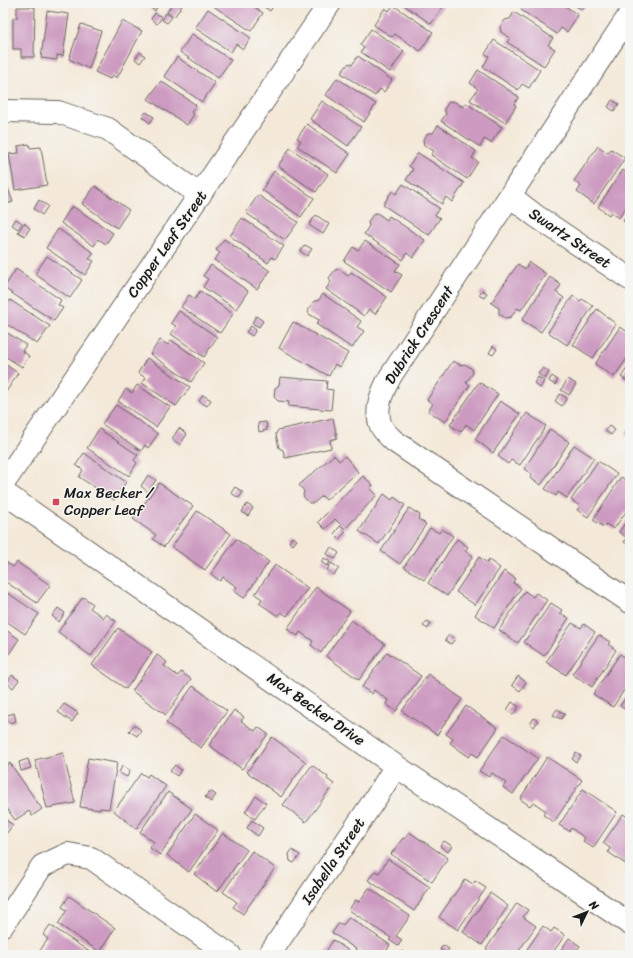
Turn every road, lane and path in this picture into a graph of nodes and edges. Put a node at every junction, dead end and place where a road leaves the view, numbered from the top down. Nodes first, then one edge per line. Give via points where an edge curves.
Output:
1 (330, 3) edge
2 (630, 14) edge
3 (3, 111) edge
4 (200, 195) junction
5 (510, 196) junction
6 (630, 279) edge
7 (3, 484) edge
8 (3, 492) edge
9 (630, 602) edge
10 (396, 766) junction
11 (630, 924) edge
12 (3, 925) edge
13 (230, 955) edge
14 (269, 955) edge

1 - 4 street, Copper Leaf Street
2 - 5 street, Dubrick Crescent
3 - 4 street via 58,112 108,129
4 - 7 street, Copper Leaf Street
5 - 6 street, Swartz Street
5 - 9 street, Dubrick Crescent via 387,382 378,409 382,427 394,442
8 - 10 street, Max Becker Drive
10 - 11 street, Max Becker Drive
10 - 14 street, Isabella Street
12 - 13 street via 42,866 68,854 91,858

